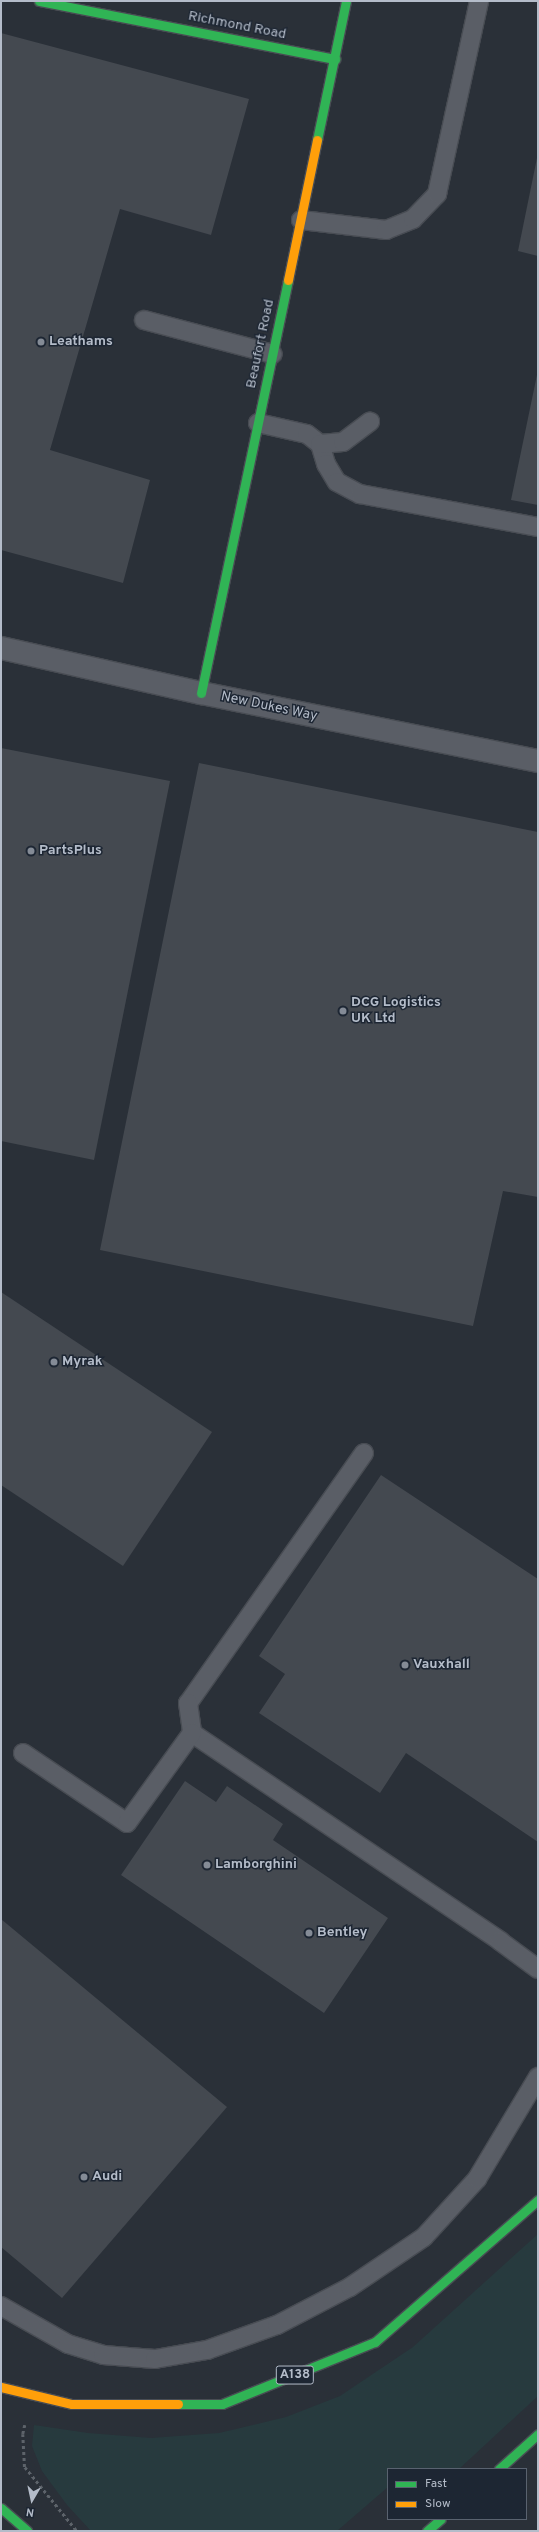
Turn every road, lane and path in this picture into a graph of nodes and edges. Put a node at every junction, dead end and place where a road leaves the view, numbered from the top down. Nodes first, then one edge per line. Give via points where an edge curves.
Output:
1 (39, 1) edge
2 (346, 1) edge
3 (479, 1) edge
4 (335, 59) junction
5 (301, 220) junction
6 (144, 320) dead end
7 (273, 354) junction
8 (370, 422) dead end
9 (258, 423) junction
10 (320, 444) junction
11 (538, 527) edge
12 (1, 648) edge
13 (201, 693) junction
14 (538, 761) edge
15 (364, 1453) dead end
16 (192, 1733) junction
17 (23, 1753) dead end
18 (538, 1969) edge
19 (538, 2077) edge
20 (538, 2200) edge
21 (1, 2306) edge
22 (1, 2387) edge
23 (33, 2394) junction
24 (538, 2434) edge
25 (500, 2468) edge
26 (1, 2508) edge
27 (441, 2520) edge
28 (27, 2531) edge
29 (77, 2531) edge
30 (427, 2531) edge

1 - 4 street, Richmond Road
2 - 4 street, Beaufort Road
3 - 5 lane via 437,194 413,219 386,230
4 - 5 street, Beaufort Road
5 - 7 street, Beaufort Road
6 - 7 lane
7 - 9 street, Beaufort Road
8 - 10 lane via 343,442
9 - 10 lane via 308,434
9 - 13 street, Beaufort Road
10 - 11 lane via 326,464 337,482 360,494
12 - 13 street, New Dukes Way
13 - 14 street, New Dukes Way
15 - 16 lane via 188,1702
16 - 17 lane via 126,1824
16 - 18 lane
19 - 21 lane via 477,2179 424,2237 350,2287 277,2325 207,2350 155,2359 103,2355 68,2344
20 - 23 street, A138 via 375,2342 222,2404 72,2404
22 - 23 street, A138
23 - 29 path via 23,2434 25,2467
24 - 25 street
26 - 28 street
27 - 30 street

